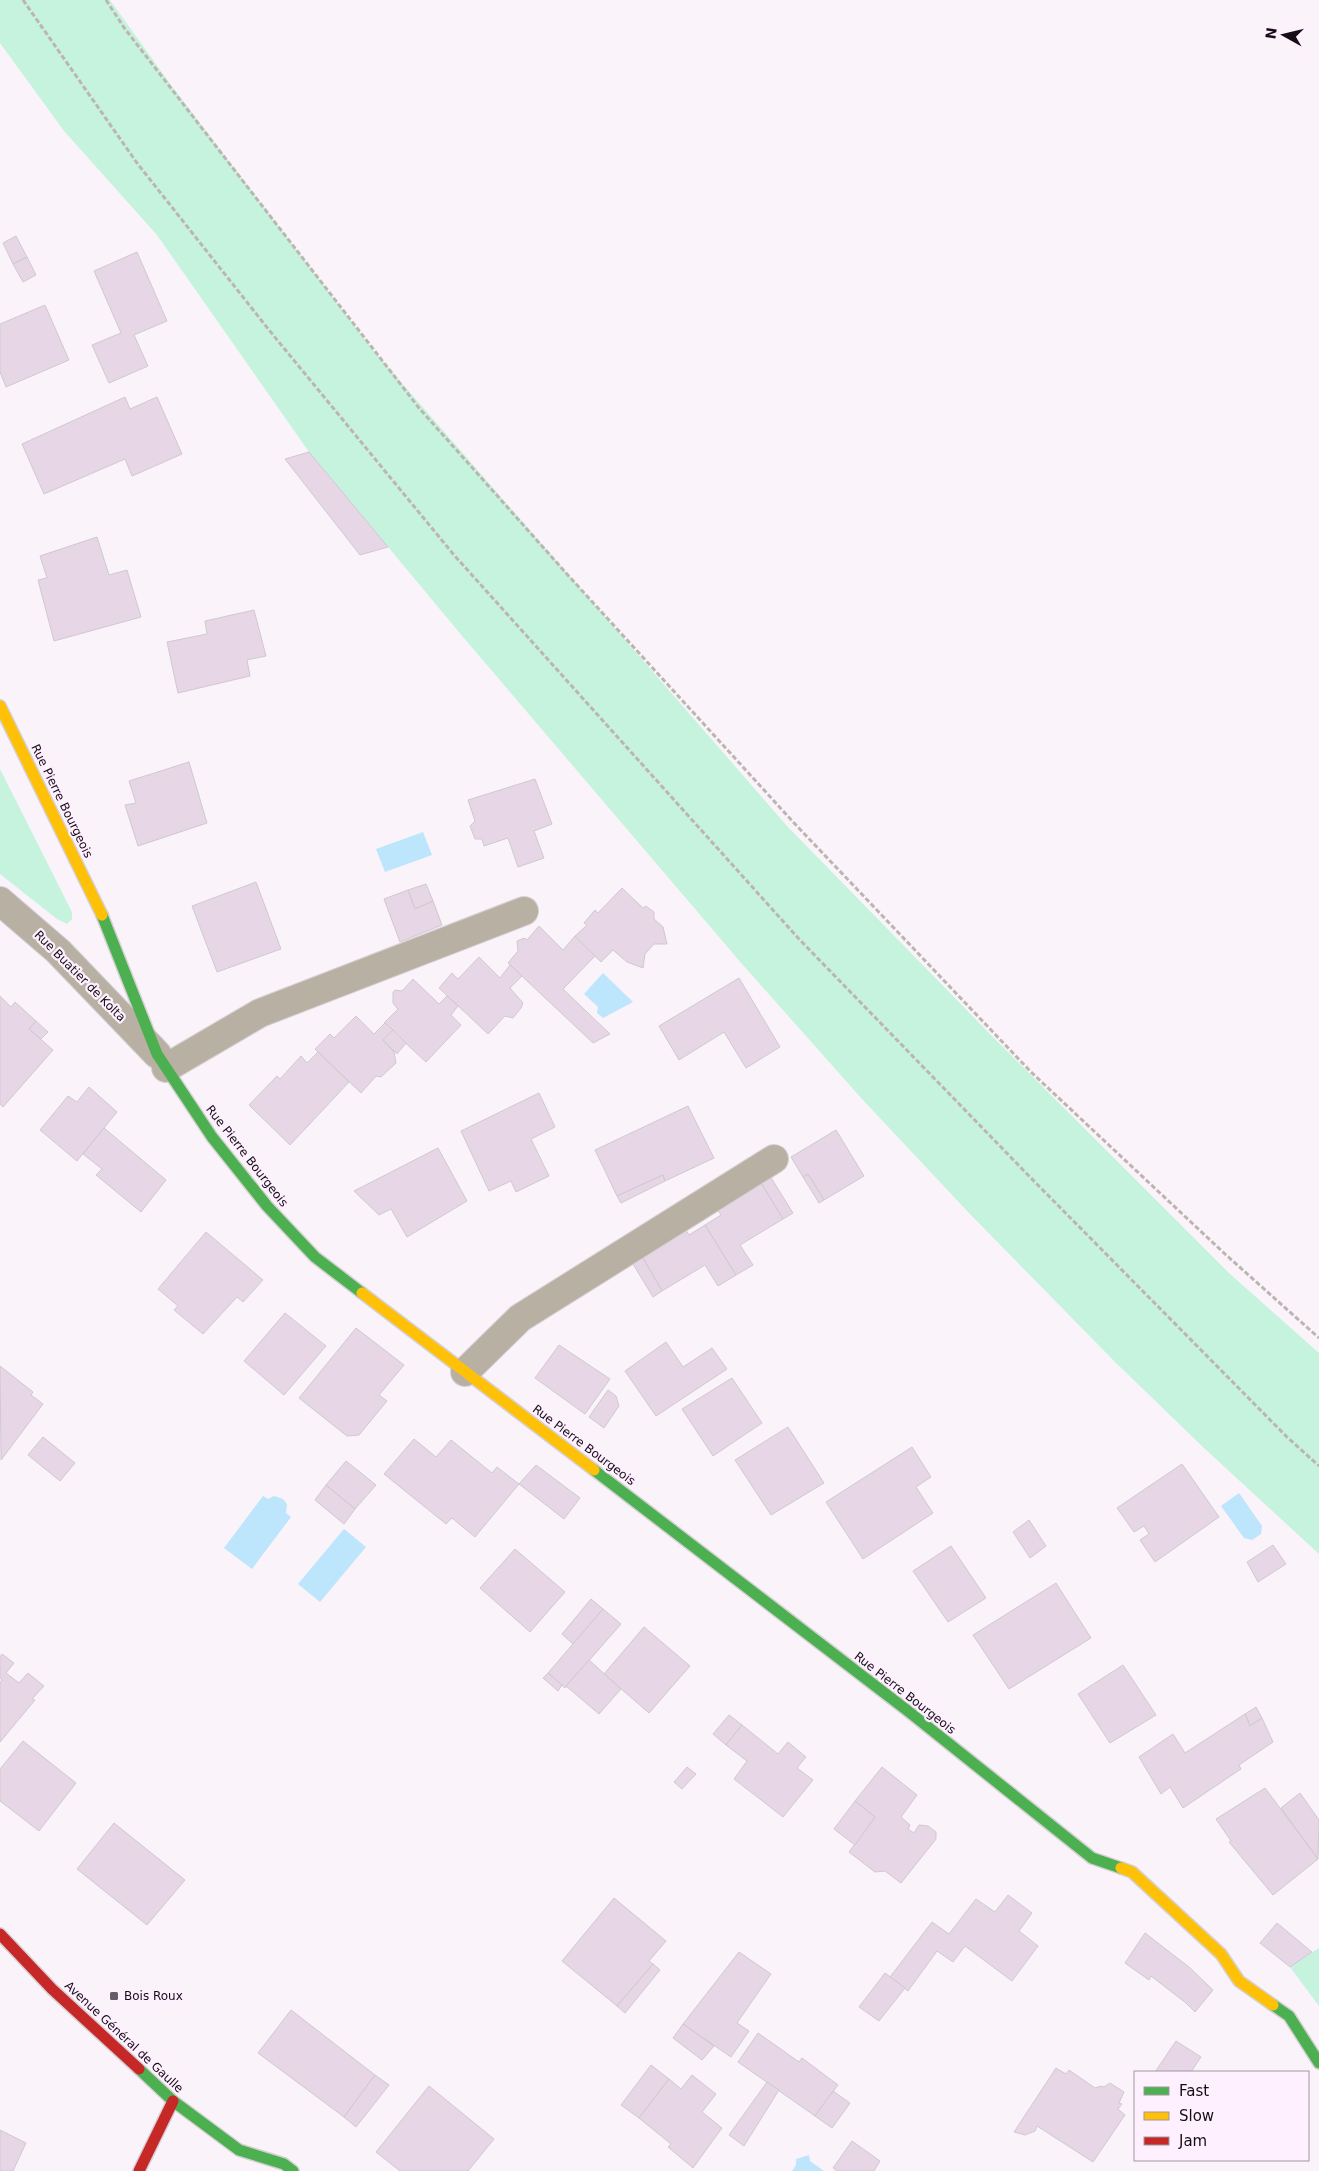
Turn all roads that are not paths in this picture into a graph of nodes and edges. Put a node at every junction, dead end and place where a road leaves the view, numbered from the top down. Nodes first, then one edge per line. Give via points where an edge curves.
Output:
1 (0, 706) edge
2 (0, 901) edge
3 (524, 911) dead end
4 (162, 1061) junction
5 (774, 1159) dead end
6 (465, 1372) junction
7 (0, 1934) edge
8 (1319, 2063) edge
9 (173, 2101) junction
10 (239, 2150) junction
11 (246, 2164) dead end
12 (139, 2171) edge
13 (293, 2171) edge

1 - 4 street, Rue Pierre Bourgeois via 100,911
2 - 4 street, Rue Buatier de Kolta via 58,951
3 - 4 street via 260,1013
4 - 6 street, Rue Pierre Bourgeois via 218,1145 267,1206 315,1257
5 - 6 street via 520,1318
6 - 8 street, Rue Pierre Bourgeois via 908,1711 1092,1858 1132,1872 1221,1954 1239,1982 1290,2016
7 - 9 street, Avenue Général de Gaulle via 52,1989
9 - 10 street, Avenue Général de Gaulle
9 - 12 street
10 - 11 street, Avenue Général de Gaulle
10 - 13 street, Avenue Général de Gaulle via 284,2164

